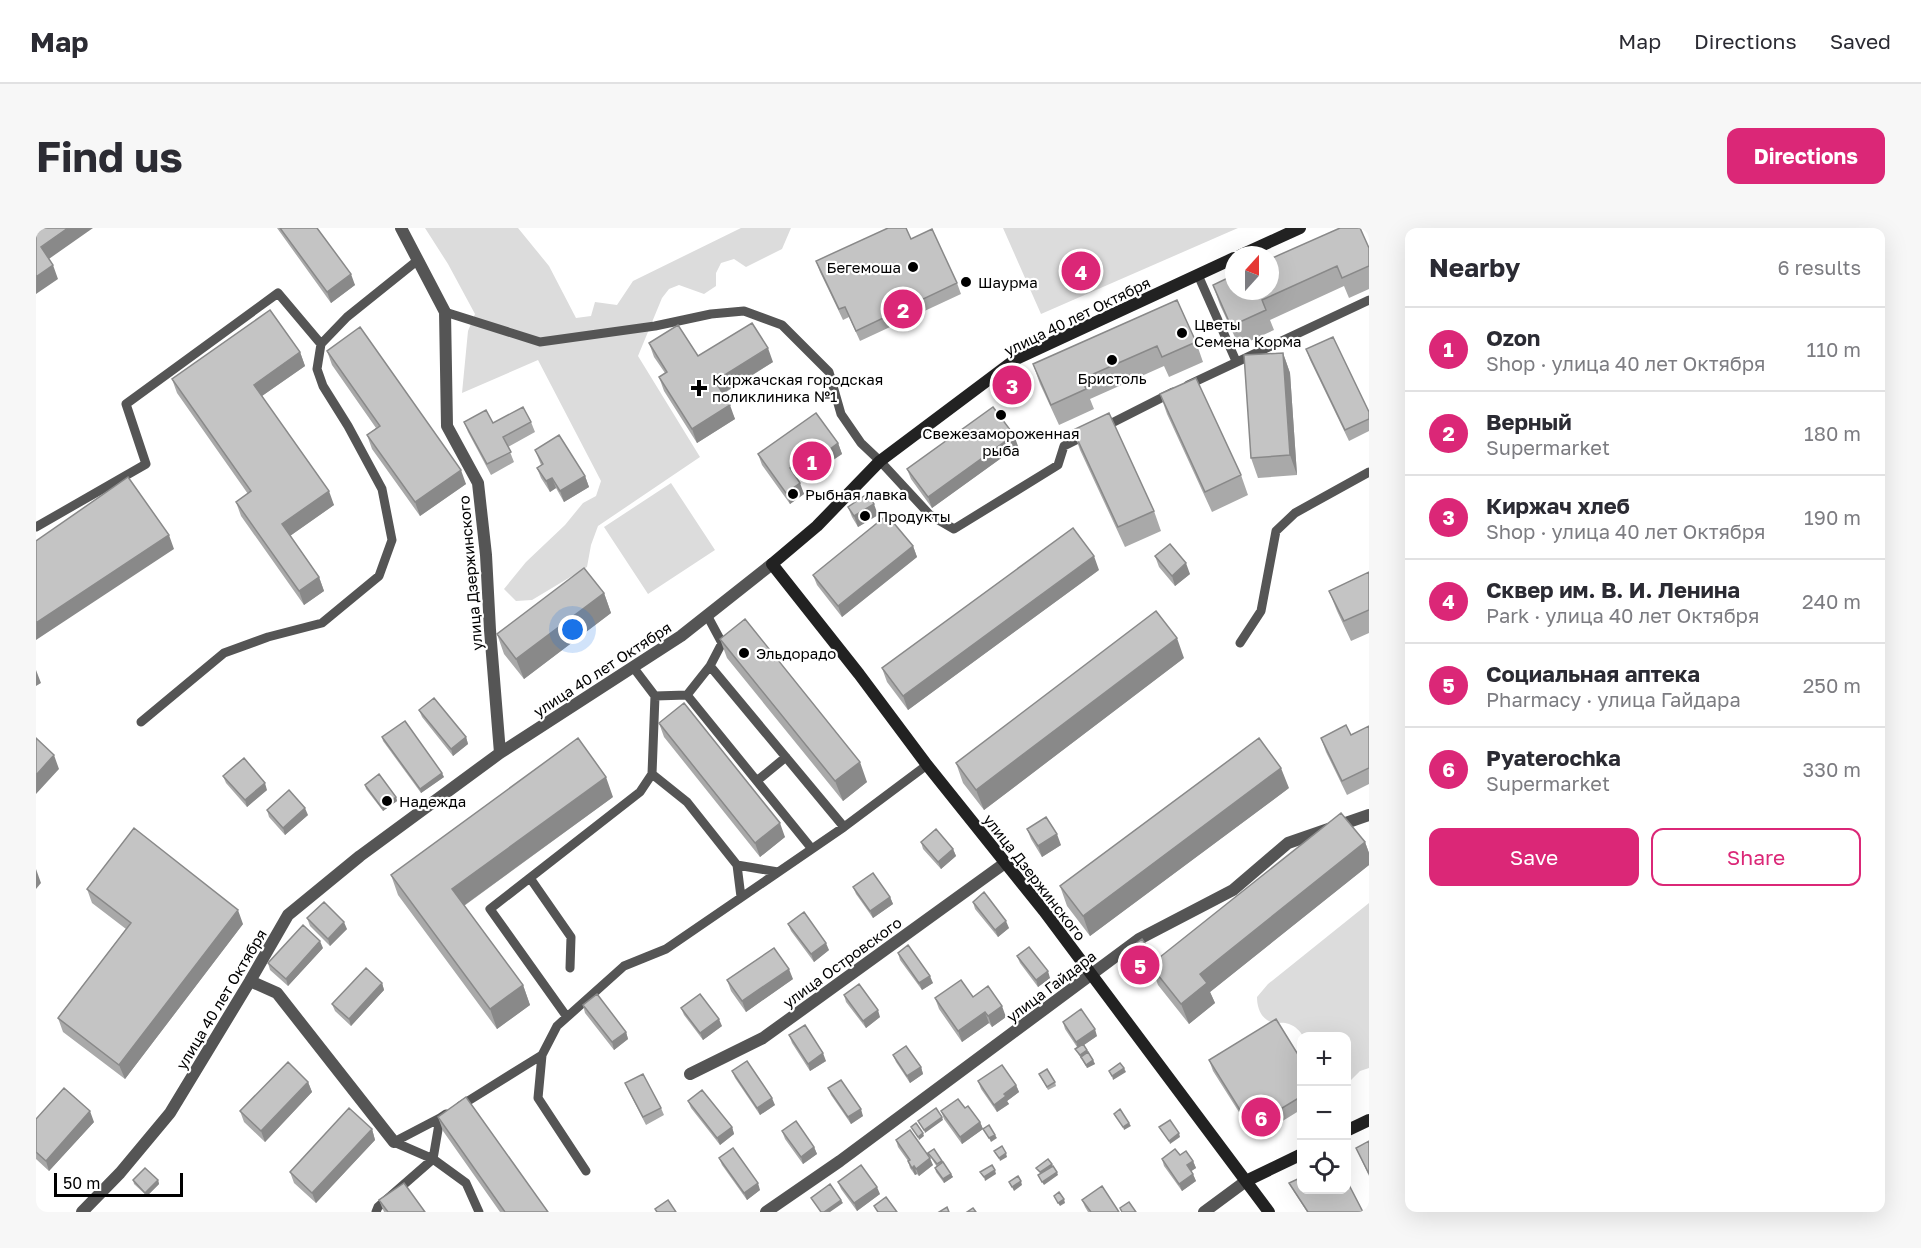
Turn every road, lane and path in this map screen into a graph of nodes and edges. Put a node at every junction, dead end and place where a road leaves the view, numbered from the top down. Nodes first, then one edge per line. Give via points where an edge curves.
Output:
1 (401, 228) edge
2 (1300, 228) edge
3 (1261, 246) edge
4 (418, 260) junction
5 (1225, 262) edge
6 (1198, 274) junction
7 (1369, 300) edge
8 (445, 312) junction
9 (321, 344) junction
10 (1236, 361) junction
11 (880, 461) junction
12 (1369, 472) edge
13 (36, 527) edge
14 (772, 564) junction
15 (708, 616) junction
16 (1240, 643) dead end
17 (710, 666) junction
18 (633, 667) junction
19 (687, 695) junction
20 (655, 696) junction
21 (141, 722) dead end
22 (500, 753) junction
23 (786, 757) junction
24 (927, 765) junction
25 (652, 774) junction
26 (758, 780) junction
27 (1369, 815) edge
28 (844, 827) junction
29 (812, 849) junction
30 (1005, 863) junction
31 (737, 865) junction
32 (778, 872) junction
33 (530, 878) junction
34 (741, 897) junction
35 (570, 968) dead end
36 (1092, 975) junction
37 (250, 981) junction
38 (567, 1017) junction
39 (542, 1055) junction
40 (690, 1074) dead end
41 (440, 1118) junction
42 (1369, 1120) edge
43 (1351, 1129) edge
44 (394, 1142) junction
45 (1297, 1156) edge
46 (433, 1159) junction
47 (586, 1171) dead end
48 (1246, 1181) junction
49 (82, 1212) edge
50 (376, 1212) edge
51 (479, 1212) edge
52 (766, 1212) edge
53 (1204, 1212) edge
54 (1269, 1212) edge

1 - 4 street, улица Дзержинского
2 - 3 street
4 - 8 street, улица Дзержинского
4 - 9 lane via 347,317
5 - 6 street, улица 40 лет Октября
6 - 10 lane
6 - 11 street, улица 40 лет Октября via 1016,358
7 - 10 lane
8 - 11 lane via 540,342 744,311 782,325 829,372 841,414 861,443
8 - 22 street, улица Дзержинского via 447,426 478,483
9 - 13 lane via 278,293 126,404 146,464
9 - 21 lane via 317,369 324,386 382,489 392,540 379,576 322,623 224,653
10 - 11 lane via 1064,446 1058,465 954,530 930,515
11 - 14 street, улица 40 лет Октября via 817,526
12 - 16 lane via 1295,513 1276,531 1260,611
14 - 15 street, улица 40 лет Октября
14 - 24 street, улица Дзержинского
15 - 17 lane via 722,643
15 - 18 street, улица 40 лет Октября
17 - 19 lane
17 - 23 lane
18 - 20 lane
18 - 22 street, улица 40 лет Октября
19 - 20 lane
19 - 26 lane
20 - 25 lane
22 - 37 street, улица 40 лет Октября via 360,856 288,915
23 - 26 lane
23 - 28 lane
24 - 28 lane
24 - 30 street, улица Дзержинского
25 - 31 lane via 687,802
25 - 33 lane via 640,792
26 - 29 lane
27 - 36 street, улица Гайдара via 1288,843 1233,890 1138,939
28 - 29 lane
29 - 32 lane
30 - 36 street, улица Дзержинского
30 - 40 street, улица Островского via 763,1038
31 - 32 lane
31 - 34 lane
32 - 34 lane
33 - 35 lane via 571,937
33 - 38 lane via 490,909
34 - 38 lane via 666,949 624,966
36 - 48 street, улица Дзержинского
36 - 52 street, улица Гайдара
37 - 44 street via 277,993
37 - 49 street, улица 40 лет Октября via 170,1113
38 - 39 lane via 557,1026
39 - 41 lane
39 - 47 lane via 538,1098
41 - 44 lane
41 - 46 lane
42 - 43 street
44 - 46 lane
45 - 48 street
46 - 50 lane
46 - 51 lane via 466,1183
48 - 53 street
48 - 54 street, улица Дзержинского

